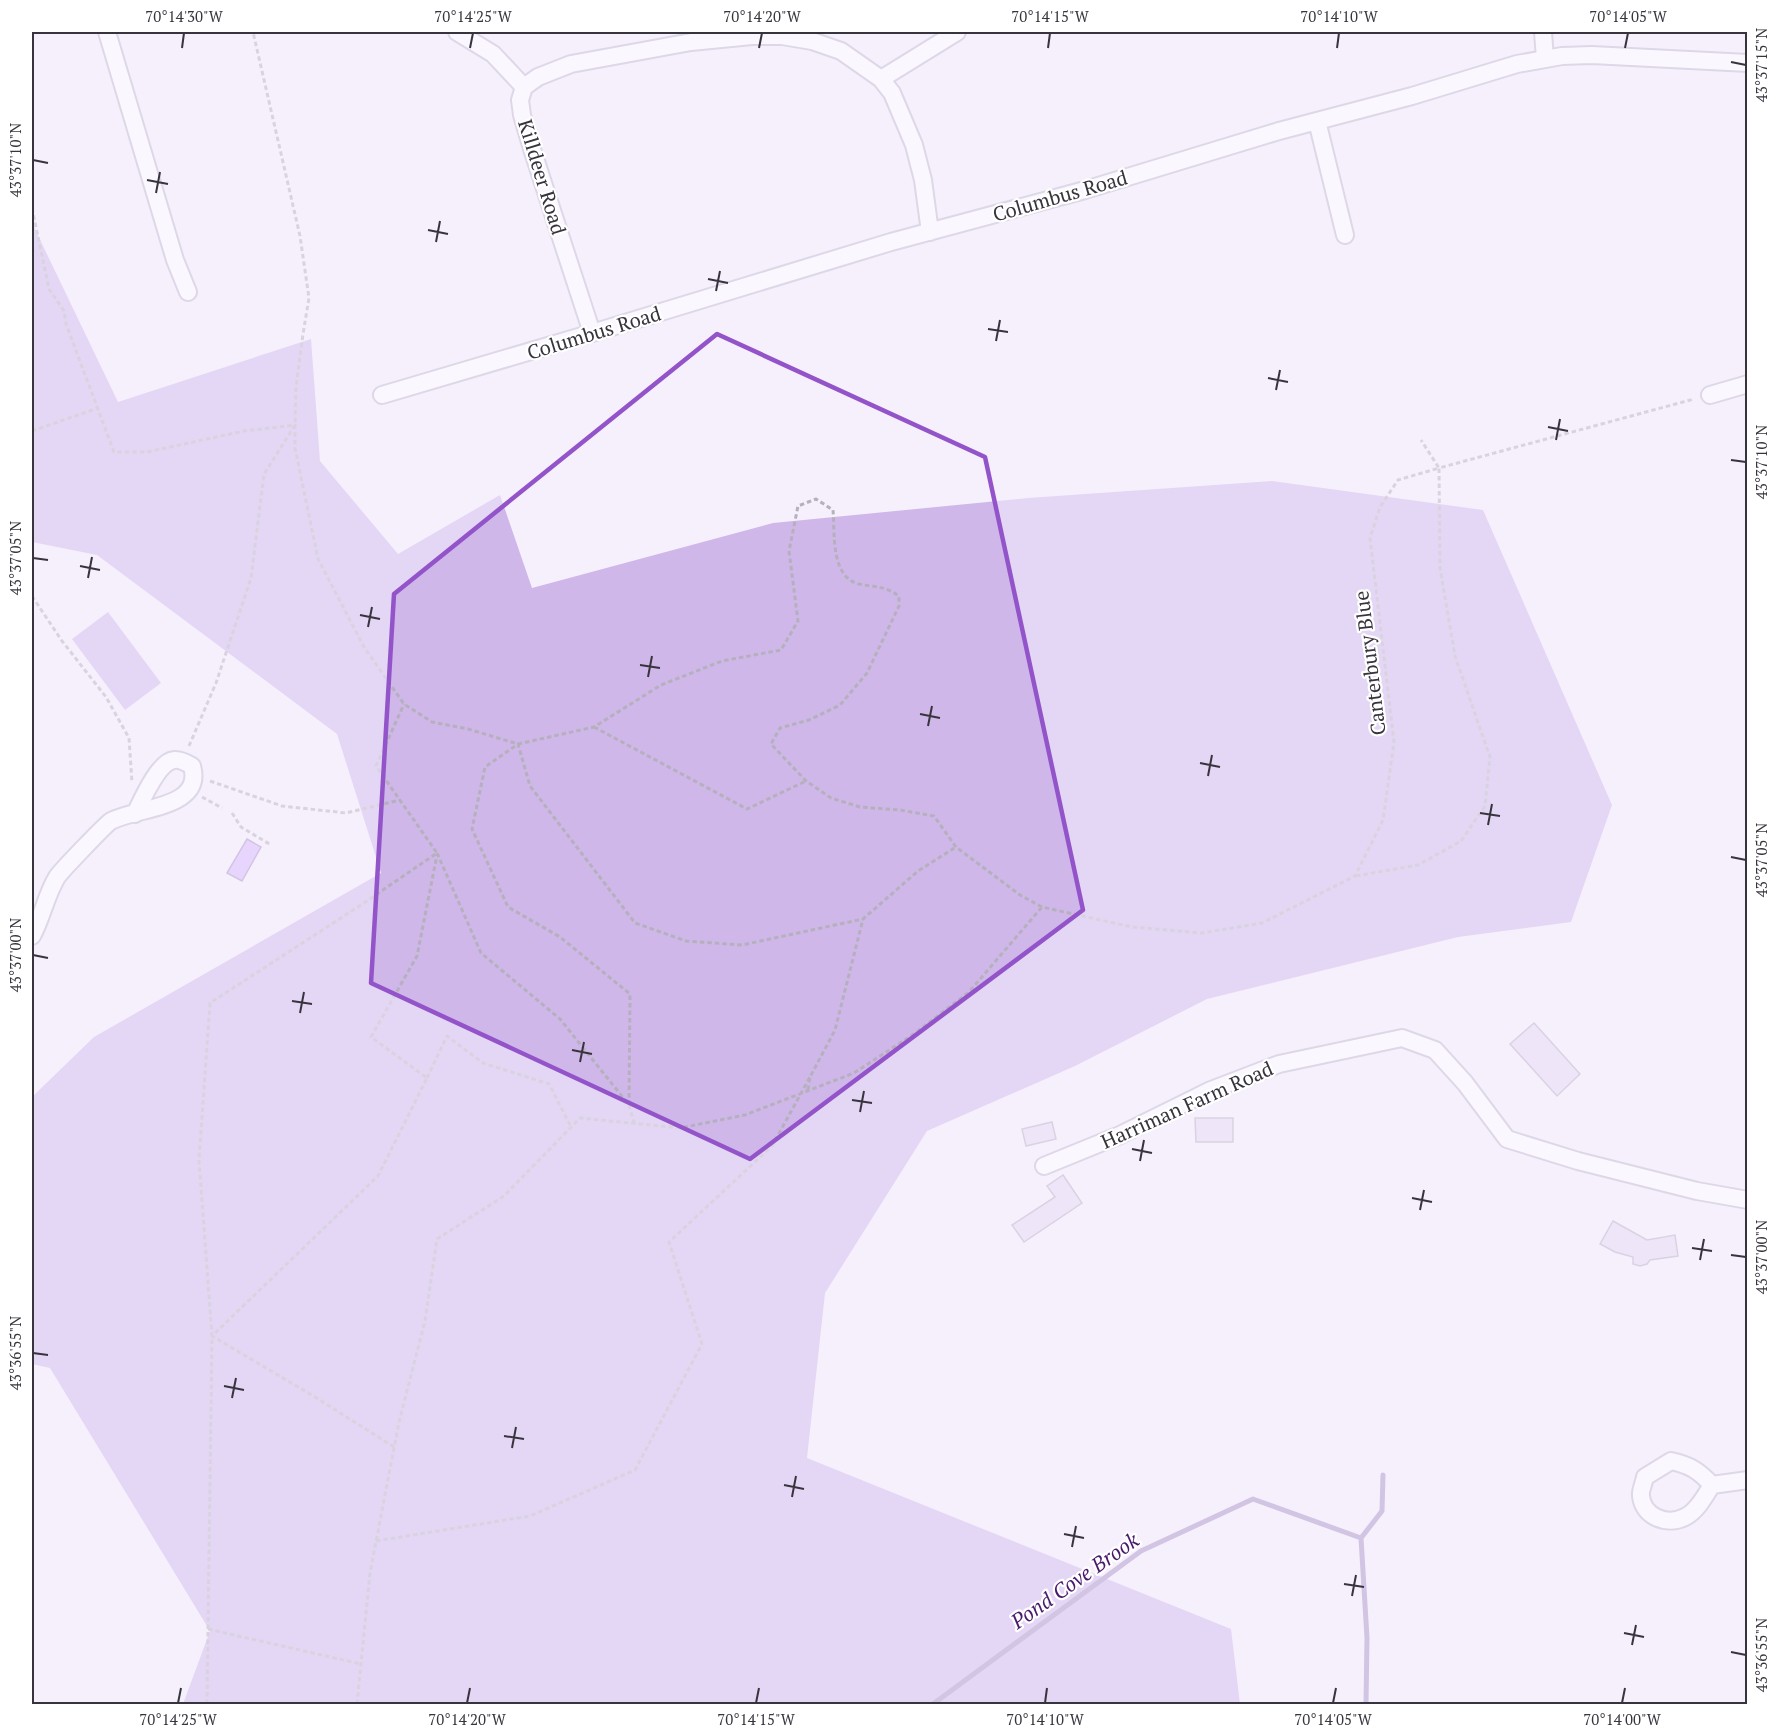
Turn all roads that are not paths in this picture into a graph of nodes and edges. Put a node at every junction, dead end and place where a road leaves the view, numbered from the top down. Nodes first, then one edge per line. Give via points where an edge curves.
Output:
1 (107, 32) edge
2 (457, 32) edge
3 (957, 32) edge
4 (1543, 32) edge
5 (1545, 59) junction
6 (1748, 63) edge
7 (881, 79) junction
8 (524, 87) junction
9 (1317, 121) junction
10 (930, 232) junction
11 (1346, 235) dead end
12 (188, 292) dead end
13 (592, 333) junction
14 (1748, 384) edge
15 (382, 394) dead end
16 (1710, 395) road end
17 (135, 814) junction
18 (32, 936) edge
19 (1044, 1166) dead end
20 (1748, 1200) edge
21 (1748, 1480) edge
22 (1712, 1485) dead end

1 - 12 street
2 - 8 street via 493,54
3 - 7 street
4 - 5 street
5 - 6 street, Columbus Road via 1621,55
5 - 9 street, Columbus Road
7 - 8 street via 841,51 812,41 752,36 691,42 571,64
7 - 10 street via 892,93 914,145
8 - 13 street, Killdeer Road via 520,100 522,115
9 - 10 street, Columbus Road
9 - 11 street
10 - 13 street, Columbus Road
13 - 15 street, Columbus Road
14 - 16 street
17 - 17 street via 166,764 174,760 192,766 192,783 180,798
17 - 18 street via 111,821 57,877
19 - 20 street, Harriman Farm Road via 1120,1135 1211,1090 1279,1064 1402,1038 1435,1050 1507,1139 1578,1161
21 - 22 street

